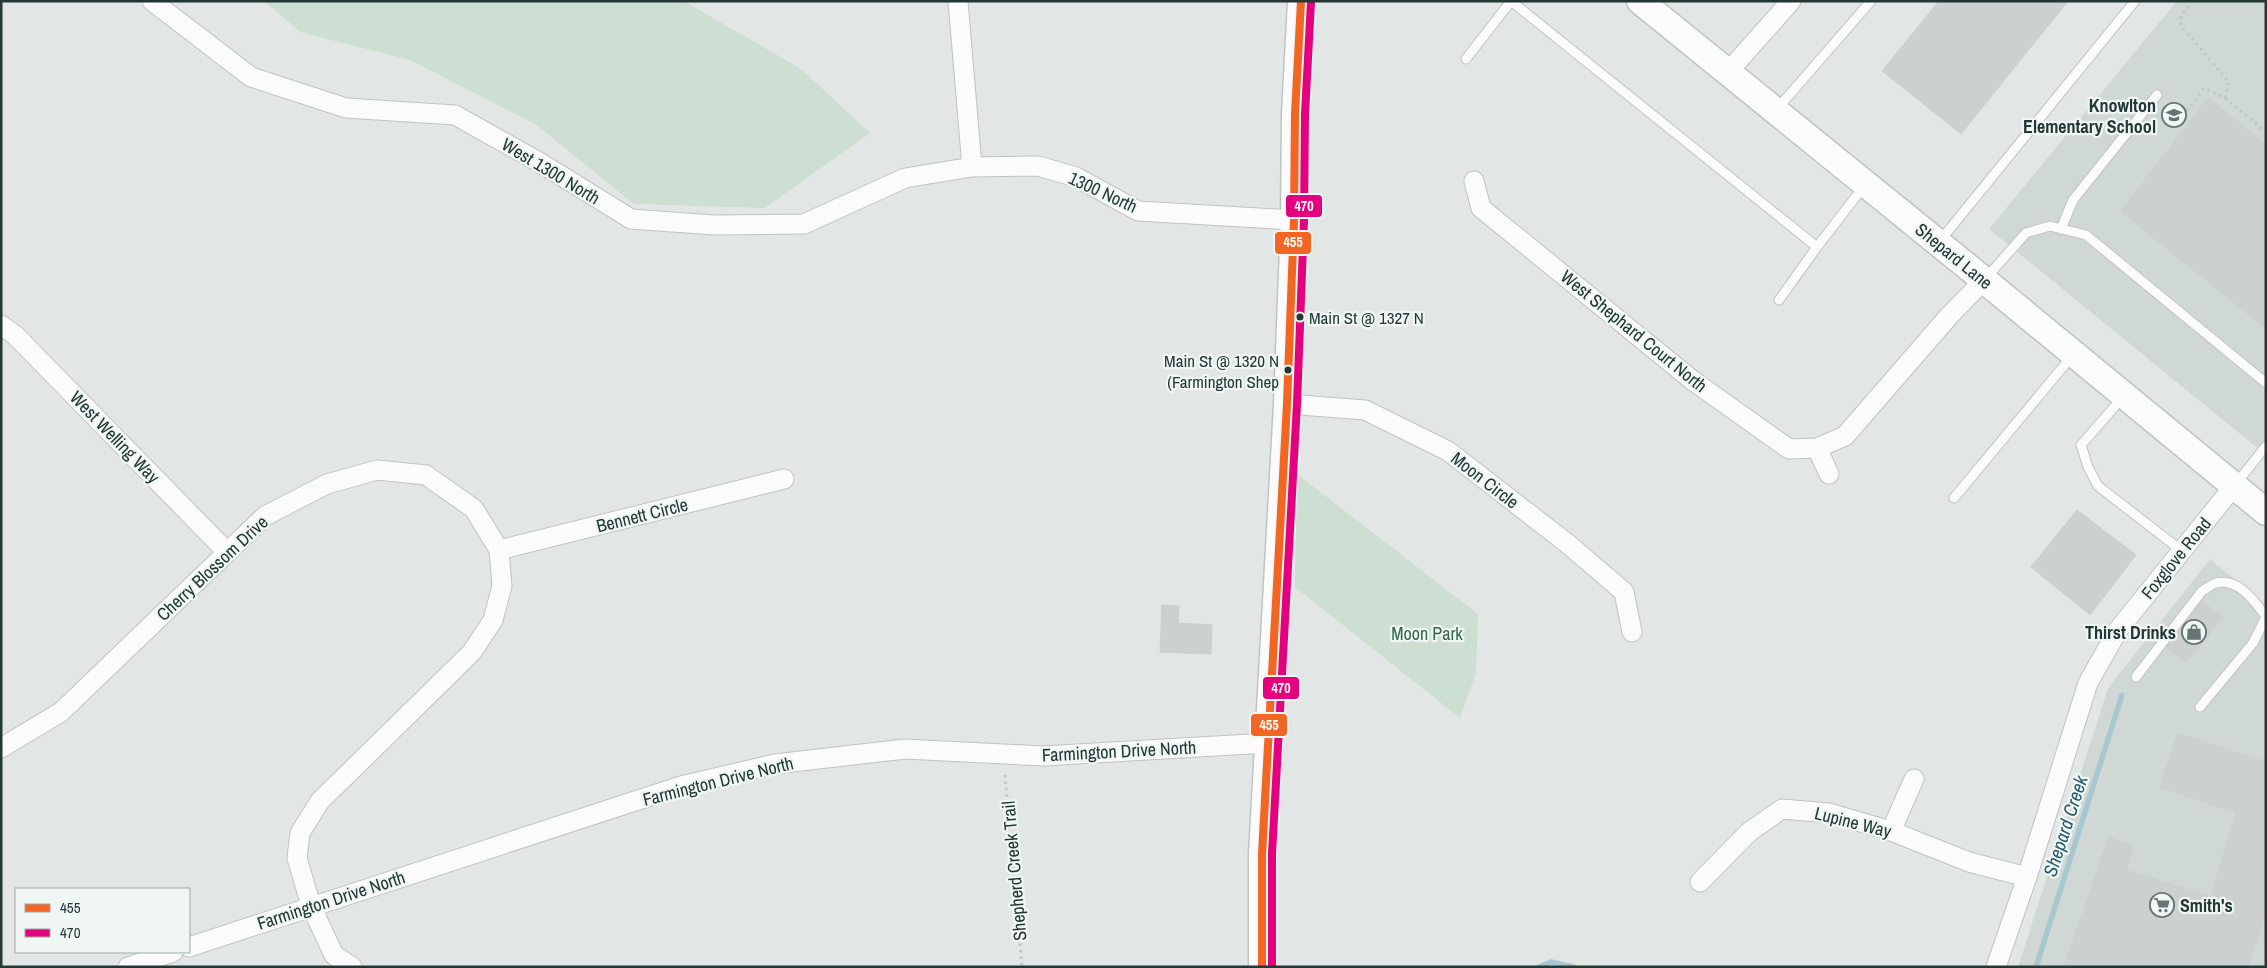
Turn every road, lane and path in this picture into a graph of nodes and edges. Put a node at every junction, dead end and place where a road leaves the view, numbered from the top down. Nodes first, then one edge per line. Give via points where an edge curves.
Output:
1 (152, 1) edge
2 (958, 1) edge
3 (1301, 1) edge
4 (1511, 1) edge
5 (1640, 1) edge
6 (1871, 1) edge
7 (2135, 1) edge
8 (2193, 1) edge
9 (1789, 2) edge
10 (1466, 58) dead end
11 (1728, 72) junction
12 (2157, 95) dead end
13 (2225, 98) junction
14 (1776, 111) junction
15 (2187, 111) dead end
16 (2266, 132) edge
17 (972, 167) junction
18 (1474, 181) dead end
19 (1866, 184) junction
20 (1294, 220) junction
21 (2061, 229) junction
22 (1938, 243) junction
23 (1817, 247) junction
24 (1984, 280) junction
25 (1779, 300) dead end
26 (1, 325) edge
27 (2074, 354) junction
28 (2266, 383) edge
29 (2124, 395) junction
30 (1287, 404) junction
31 (2266, 446) edge
32 (1817, 448) junction
33 (1829, 474) dead end
34 (784, 479) dead end
35 (2234, 486) junction
36 (1954, 498) dead end
37 (2266, 512) edge
38 (499, 550) junction
39 (2182, 551) junction
40 (227, 552) junction
41 (2266, 617) edge
42 (1632, 632) dead end
43 (2136, 677) dead end
44 (2200, 707) dead end
45 (1268, 743) junction
46 (1, 748) edge
47 (1005, 774) dead end
48 (1914, 779) dead end
49 (1891, 831) junction
50 (2027, 877) junction
51 (1700, 882) dead end
52 (311, 906) junction
53 (190, 947) edge
54 (170, 953) edge
55 (128, 967) edge
56 (352, 967) edge
57 (1022, 967) edge
58 (1262, 967) edge
59 (1996, 967) edge

1 - 17 street, West 1300 North via 251,77 346,108 455,115 631,219 714,225 804,224 905,178
2 - 17 street
3 - 20 main road
4 - 10 lane
4 - 23 lane
5 - 11 main road, Shepard Lane
6 - 14 lane
7 - 22 lane
8 - 13 path via 2181,16 2181,26 2229,82
9 - 11 street
11 - 14 main road, Shepard Lane
12 - 21 lane via 2073,200
13 - 15 path via 2204,88
13 - 16 path
14 - 19 main road, Shepard Lane
17 - 20 street, 1300 North via 1038,166 1076,177 1138,211
18 - 32 street, West Shephard Court North via 1481,208 1692,380 1789,449
19 - 22 main road, Shepard Lane
19 - 23 lane
20 - 30 main road
21 - 24 lane via 2050,226 2026,233
21 - 28 lane via 2086,236
22 - 24 main road, Shepard Lane
23 - 25 lane
24 - 27 main road, Shepard Lane
24 - 32 street via 1846,436
26 - 40 street, West Welling Way via 15,335
27 - 29 main road, Shepard Lane
27 - 36 lane
29 - 35 main road, Shepard Lane
29 - 39 lane via 2081,445 2088,467 2098,486
30 - 42 street, Moon Circle via 1365,410 1448,451 1624,592
30 - 45 main road
31 - 35 lane
32 - 33 street
34 - 38 street, Bennett Circle
35 - 37 main road, Shepard Lane
35 - 39 street, Foxglove Road
38 - 40 street, Cherry Blossom Drive via 474,509 426,475 377,470 327,484 265,516
38 - 52 street, Cherry Blossom Drive via 502,586 493,620 472,652 320,801 300,832 297,858
39 - 50 street, Foxglove Road via 2118,630 2088,683
40 - 46 street, Cherry Blossom Drive via 61,712
41 - 43 lane via 2250,596 2234,584 2215,583 2202,591
41 - 44 lane via 2253,643
45 - 52 street, Farmington Drive North via 1044,756 906,749 775,764 681,786
45 - 58 main road via 1262,854
47 - 57 path, Shepherd Creek Trail
48 - 49 street
49 - 50 street, Lupine Way via 1969,862
49 - 51 street, Lupine Way via 1829,812 1782,809 1749,832
50 - 59 street, Foxglove Road
52 - 53 street, Farmington Drive North
52 - 56 street, Cherry Blossom Drive via 334,955
54 - 55 street

